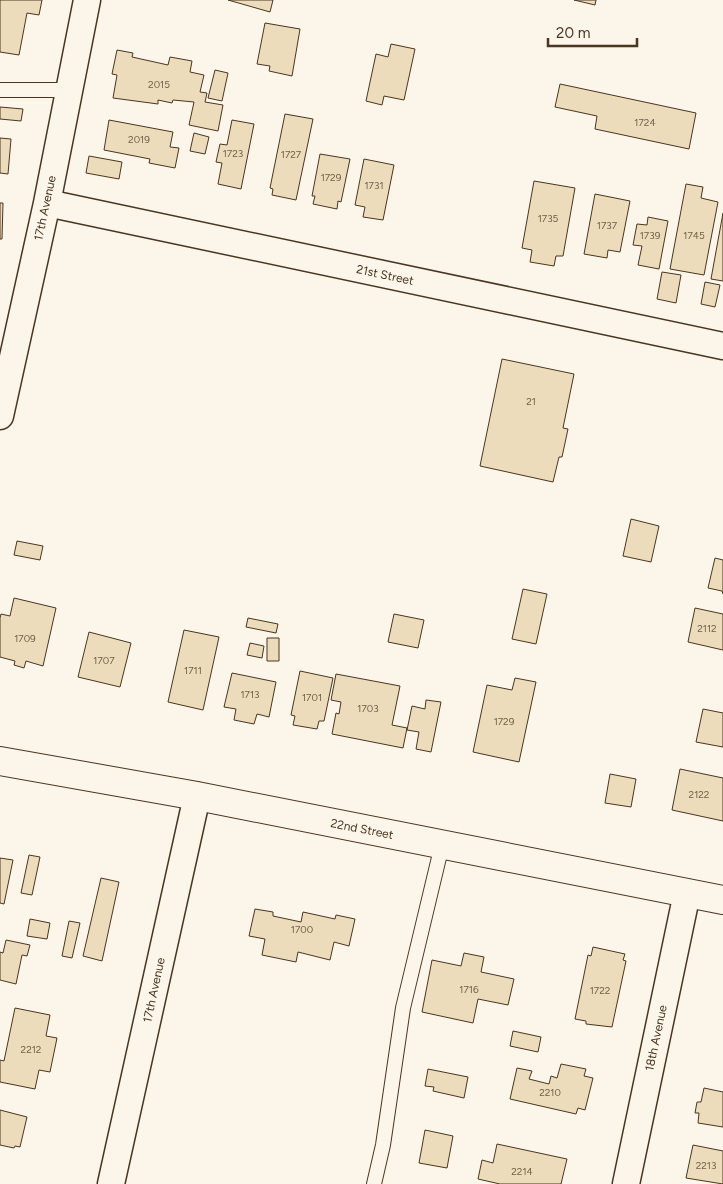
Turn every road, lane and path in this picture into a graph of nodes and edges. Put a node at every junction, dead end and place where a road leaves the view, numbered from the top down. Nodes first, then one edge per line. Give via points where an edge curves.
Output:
1 (87, 0) edge
2 (0, 90) edge
3 (69, 90) junction
4 (47, 203) junction
5 (10, 327) edge
6 (723, 346) edge
7 (0, 416) edge
8 (0, 761) edge
9 (197, 796) junction
10 (442, 845) junction
11 (686, 893) junction
12 (723, 900) edge
13 (111, 1184) edge
14 (374, 1184) edge
15 (626, 1184) edge

1 - 3 street, 17th Avenue
2 - 3 lane
3 - 4 street, 17th Avenue
4 - 5 street, 17th Avenue
4 - 6 street, 21st Street
5 - 7 street, 17th Avenue
8 - 9 street, 22nd Street
9 - 10 street, 22nd Street
9 - 13 street, 17th Avenue
10 - 11 street, 22nd Street
10 - 14 lane via 403,1008 383,1145
11 - 12 street, 22nd Street
11 - 15 street, 18th Avenue

